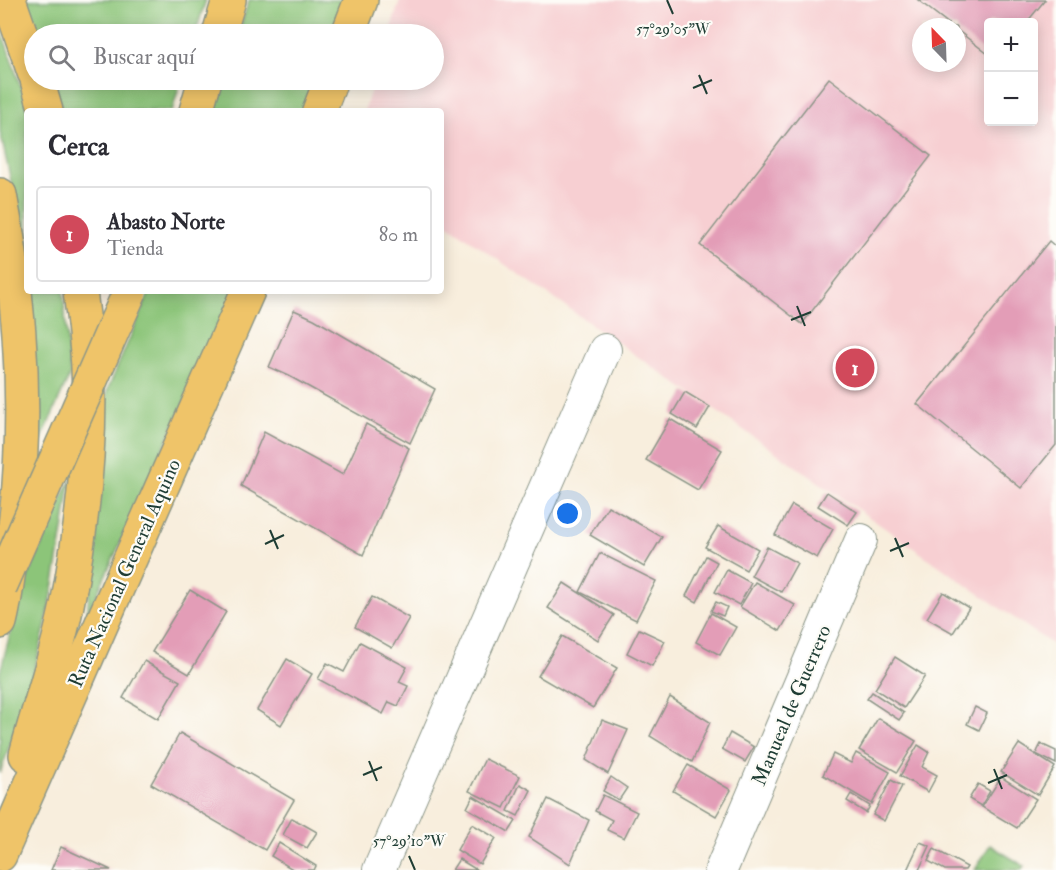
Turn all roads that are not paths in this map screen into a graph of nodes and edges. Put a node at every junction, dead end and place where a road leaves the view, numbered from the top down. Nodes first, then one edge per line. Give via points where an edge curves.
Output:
1 (9, 0) edge
2 (229, 0) edge
3 (361, 0) edge
4 (222, 24) edge
5 (352, 24) edge
6 (24, 43) edge
7 (40, 90) edge
8 (203, 90) edge
9 (327, 90) edge
10 (45, 108) edge
11 (197, 108) edge
12 (320, 108) edge
13 (0, 195) edge
14 (80, 294) edge
15 (129, 294) edge
16 (247, 294) edge
17 (604, 350) dead end
18 (861, 540) dead end
19 (0, 587) edge
20 (0, 622) edge
21 (0, 846) edge
22 (0, 855) edge
23 (379, 870) edge
24 (721, 870) edge

1 - 6 highway
2 - 4 highway
3 - 5 highway
7 - 10 highway
8 - 11 highway
9 - 12 highway
13 - 20 highway via 20,352 22,434 17,523
14 - 21 highway via 89,404 80,523 67,606
15 - 19 highway, bridge
16 - 22 highway, Ruta Nacional General Aquino
17 - 23 street
18 - 24 street, Manueal de Guerrero

